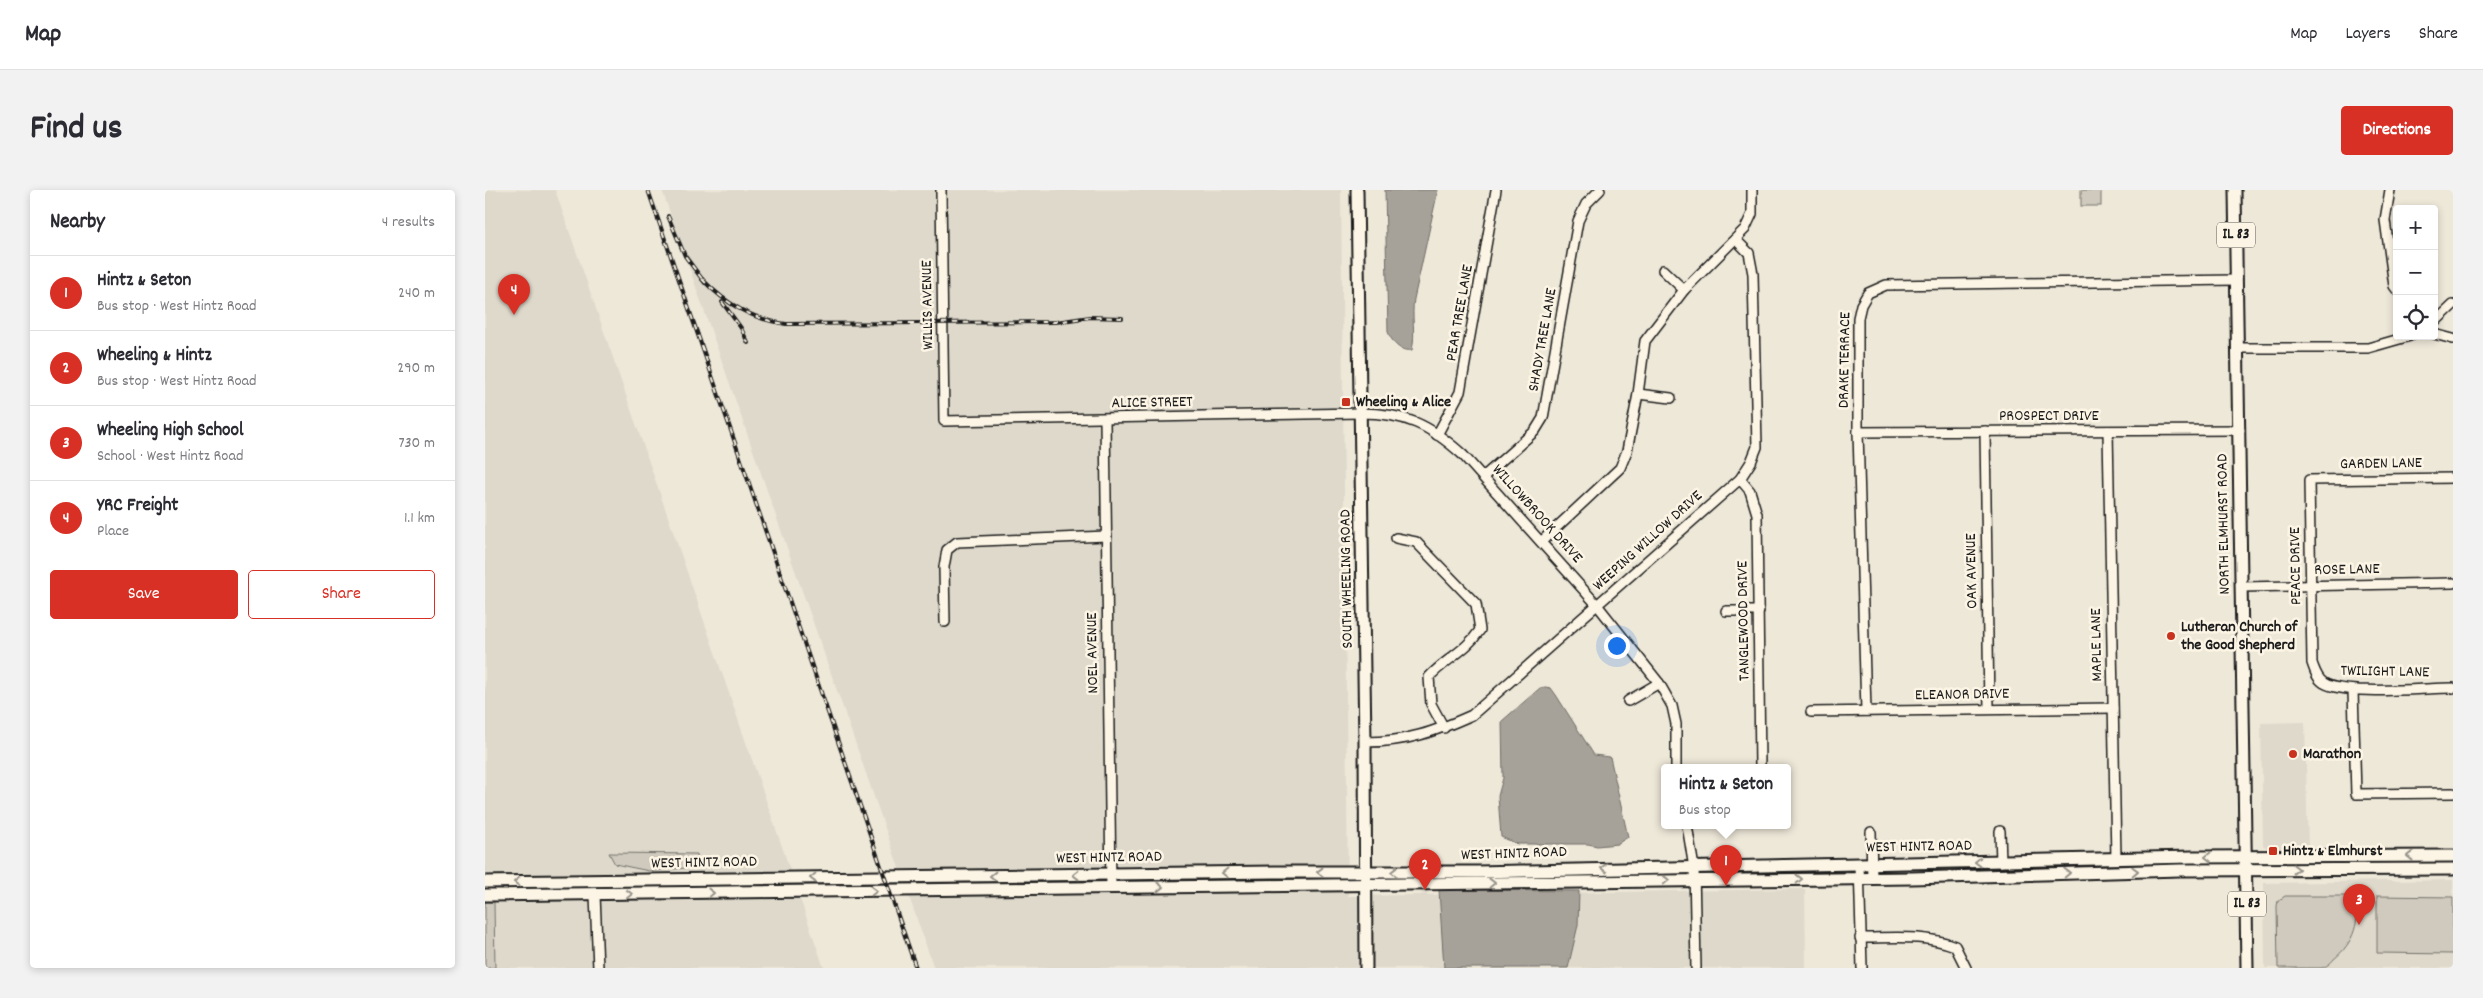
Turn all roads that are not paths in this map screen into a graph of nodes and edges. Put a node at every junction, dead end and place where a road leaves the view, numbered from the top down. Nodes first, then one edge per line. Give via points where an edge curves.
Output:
1 (941, 190) edge
2 (1357, 190) edge
3 (1496, 190) edge
4 (1600, 190) edge
5 (1752, 190) edge
6 (2235, 190) edge
7 (2390, 190) edge
8 (1737, 240) junction
9 (1663, 270) dead end
10 (2393, 279) edge
11 (2236, 280) junction
12 (1684, 290) junction
13 (2453, 305) edge
14 (2438, 319) edge
15 (2438, 335) edge
16 (2453, 339) edge
17 (2395, 340) edge
18 (2238, 348) junction
19 (1638, 394) junction
20 (1671, 398) dead end
21 (1360, 413) junction
22 (1105, 419) junction
23 (944, 421) joint
24 (2239, 430) junction
25 (1985, 431) junction
26 (2108, 431) junction
27 (1858, 432) junction
28 (1437, 435) junction
29 (1483, 477) junction
30 (2453, 478) edge
31 (1740, 479) junction
32 (2309, 480) joint
33 (1107, 536) junction
34 (1396, 538) dead end
35 (1542, 541) junction
36 (2453, 584) edge
37 (2311, 585) junction
38 (2241, 586) junction
39 (1598, 606) junction
40 (1726, 611) dead end
41 (1759, 611) junction
42 (945, 622) dead end
43 (2319, 680) joint
44 (1659, 683) junction
45 (2453, 688) edge
46 (2353, 690) junction
47 (1629, 701) dead end
48 (2113, 708) junction
49 (1989, 709) junction
50 (1866, 711) junction
51 (1811, 712) dead end
52 (1444, 728) junction
53 (1365, 742) junction
54 (1676, 764) edge
55 (1760, 764) edge
56 (2453, 793) edge
57 (1688, 829) edge
58 (2000, 831) dead end
59 (1871, 832) dead end
60 (2453, 856) edge
61 (2247, 857) junction
62 (2116, 859) junction
63 (2001, 862) junction
64 (1859, 864) junction
65 (1872, 864) junction
66 (1694, 868) junction
67 (2247, 869) junction
68 (2453, 869) edge
69 (1365, 872) junction
70 (1111, 874) junction
71 (1866, 878) junction
72 (1694, 880) junction
73 (485, 882) edge
74 (1365, 885) junction
75 (1111, 887) junction
76 (595, 895) junction
77 (485, 896) edge
78 (1861, 938) junction
79 (598, 968) edge
80 (1366, 968) edge
81 (1696, 968) edge
82 (1862, 968) edge
83 (1966, 968) edge
84 (2247, 968) edge

1 - 23 street, WILLIS AVENUE
2 - 21 main road, SOUTH WHEELING ROAD
3 - 28 street, PEAR TREE LANE via 1462,384
4 - 29 street, SHADY TREE LANE via 1586,204 1578,221 1543,418 1535,431
5 - 8 street via 1753,207 1749,223
6 - 11 main road, NORTH ELMHURST ROAD / IL 83
7 - 10 street via 2385,220
8 - 12 street
8 - 31 street, WEEPING WILLOW DRIVE via 1749,253 1753,274 1757,447
9 - 12 street
11 - 18 main road, NORTH ELMHURST ROAD / IL 83
11 - 27 street, DRAKE TERRACE via 1880,286 1868,293 1859,312
12 - 19 street via 1645,341
13 - 14 street
15 - 16 street
17 - 18 street via 2368,348
18 - 24 main road, NORTH ELMHURST ROAD / IL 83
19 - 20 street
19 - 35 street via 1627,451 1620,468
21 - 22 street, ALICE STREET
21 - 28 street, WILLOWBROOK DRIVE via 1387,413 1412,420
21 - 53 main road, SOUTH WHEELING ROAD
22 - 23 street, ALICE STREET
22 - 33 street, NOEL AVENUE
24 - 26 street, PROSPECT DRIVE
24 - 38 main road, NORTH ELMHURST ROAD / IL 83
25 - 26 street, PROSPECT DRIVE
25 - 27 street, PROSPECT DRIVE
25 - 49 street, OAK AVENUE
26 - 48 street, MAPLE LANE
27 - 50 street, DRAKE TERRACE
28 - 29 street, WILLOWBROOK DRIVE via 1455,448
29 - 35 street, WILLOWBROOK DRIVE
30 - 32 street, GARDEN LANE
31 - 39 street, WEEPING WILLOW DRIVE
31 - 41 street, TANGLEWOOD DRIVE via 1751,491 1756,506
32 - 37 street, PEACE DRIVE
33 - 42 street via 957,542 947,550 944,566
33 - 70 street, NOEL AVENUE
34 - 52 street via 1416,542 1476,604 1480,630 1471,644 1442,663 1429,677 1431,704
35 - 39 street, WILLOWBROOK DRIVE
36 - 37 street, ROSE LANE
37 - 38 street, ROSE LANE
37 - 43 street, PEACE DRIVE via 2312,664
38 - 61 main road, NORTH ELMHURST ROAD / IL 83
39 - 44 street, WILLOWBROOK DRIVE
39 - 52 street, WEEPING WILLOW DRIVE via 1471,715
40 - 41 street
41 - 55 street, TANGLEWOOD DRIVE
43 - 46 street, TWILIGHT LANE via 2336,688
44 - 47 street
44 - 54 street, WILLOWBROOK DRIVE via 1672,706 1676,724
45 - 46 street, TWILIGHT LANE
46 - 56 street via 2356,794
48 - 49 street, ELEANOR DRIVE
48 - 62 street, MAPLE LANE
49 - 50 street, ELEANOR DRIVE
50 - 51 street, ELEANOR DRIVE
52 - 53 street, WEEPING WILLOW DRIVE via 1422,736
53 - 69 main road, SOUTH WHEELING ROAD
57 - 66 street
58 - 63 street
59 - 65 street
60 -> 61 main road, WEST HINTZ ROAD
61 -> 62 main road, WEST HINTZ ROAD
61 - 67 main road, IL 83
62 - 63 main road, WEST HINTZ ROAD
63 -> 65 main road, WEST HINTZ ROAD
64 - 65 main road, WEST HINTZ ROAD
64 - 66 main road, WEST HINTZ ROAD
64 - 71 street
65 - 71 street
66 -> 69 main road, WEST HINTZ ROAD
66 - 72 street
67 -> 68 main road, WEST HINTZ ROAD
71 -> 67 main road, WEST HINTZ ROAD
67 - 84 main road, IL 83
69 -> 70 main road, WEST HINTZ ROAD
69 - 74 main road, SOUTH WHEELING ROAD
70 -> 73 main road, WEST HINTZ ROAD
70 - 75 street, NOEL AVENUE
72 -> 71 main road, WEST HINTZ ROAD
71 - 78 street
74 -> 72 main road, WEST HINTZ ROAD
72 - 81 street
75 -> 74 main road, WEST HINTZ ROAD
74 - 80 main road, SOUTH WHEELING ROAD
76 -> 75 main road, WEST HINTZ ROAD
76 - 77 main road, WEST HINTZ ROAD
76 - 79 street
78 - 82 street
78 - 83 street via 1924,937 1945,942 1955,946

